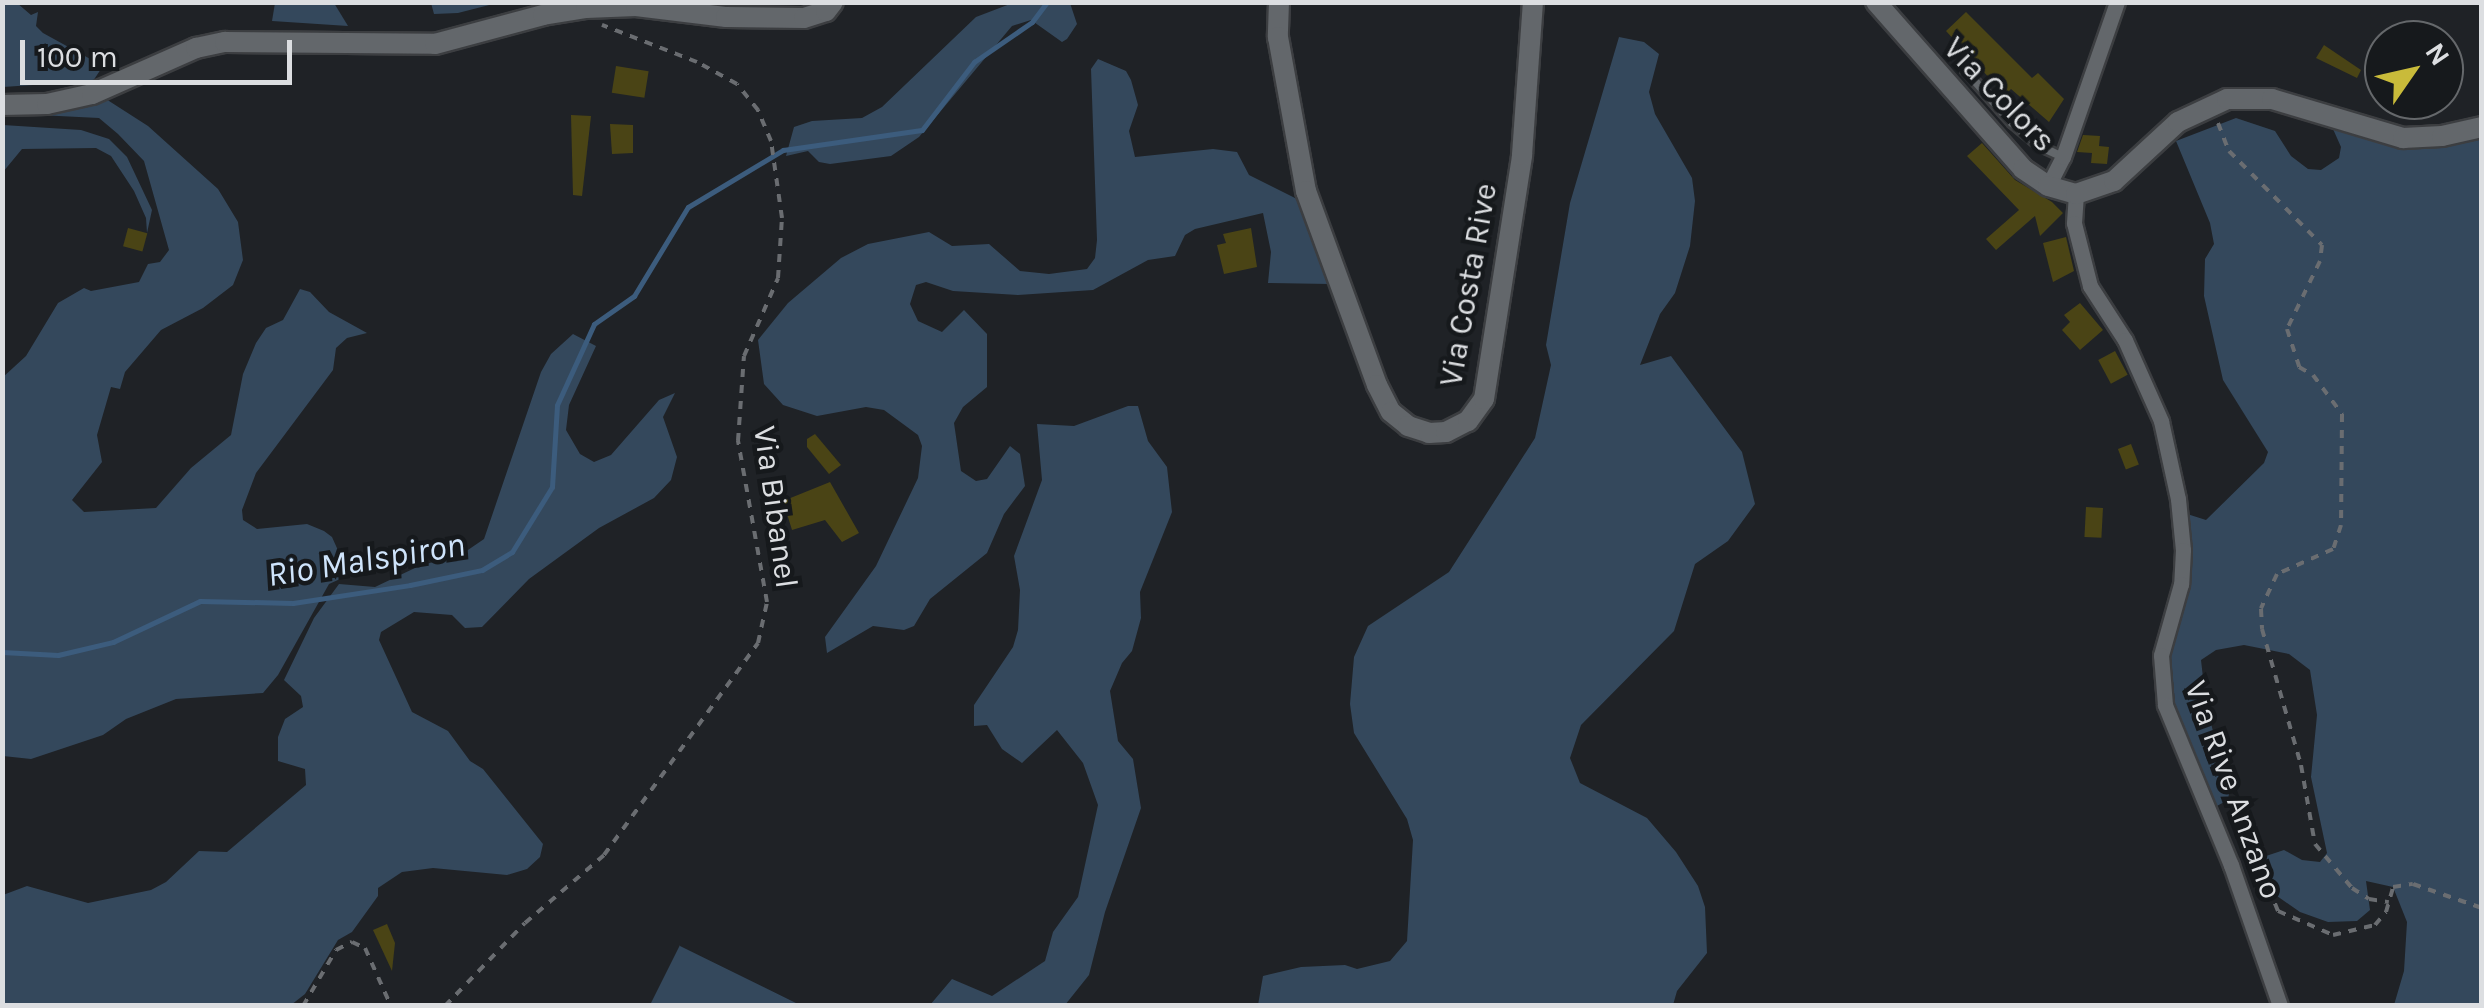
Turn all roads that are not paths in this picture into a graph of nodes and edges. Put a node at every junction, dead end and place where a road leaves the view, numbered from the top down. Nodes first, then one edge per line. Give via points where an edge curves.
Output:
1 (833, 2) edge
2 (1278, 2) edge
3 (1534, 2) edge
4 (1876, 2) edge
5 (2117, 2) edge
6 (1965, 70) dead end
7 (2, 105) edge
8 (2482, 126) edge
9 (2063, 157) junction
10 (2048, 186) junction
11 (2076, 194) junction
12 (2280, 1006) edge

1 - 7 street via 826,12 804,18 586,8 435,44 224,42 92,94
2 - 3 street, Via Costa Rive via 1278,37 1306,191 1377,385 1391,412 1429,433 1468,421 1484,398 1522,156
4 - 10 street, Via Colors via 1986,130
5 - 9 street
6 - 9 lane via 2012,123
8 - 11 street via 2403,138 2272,99 2227,99 2178,122 2114,181
9 - 10 street
10 - 11 street, Via Colors
11 - 12 street, Via Rive Anzano via 2074,223 2090,286 2125,340 2161,421 2178,500 2183,550 2162,644 2165,705 2236,876

